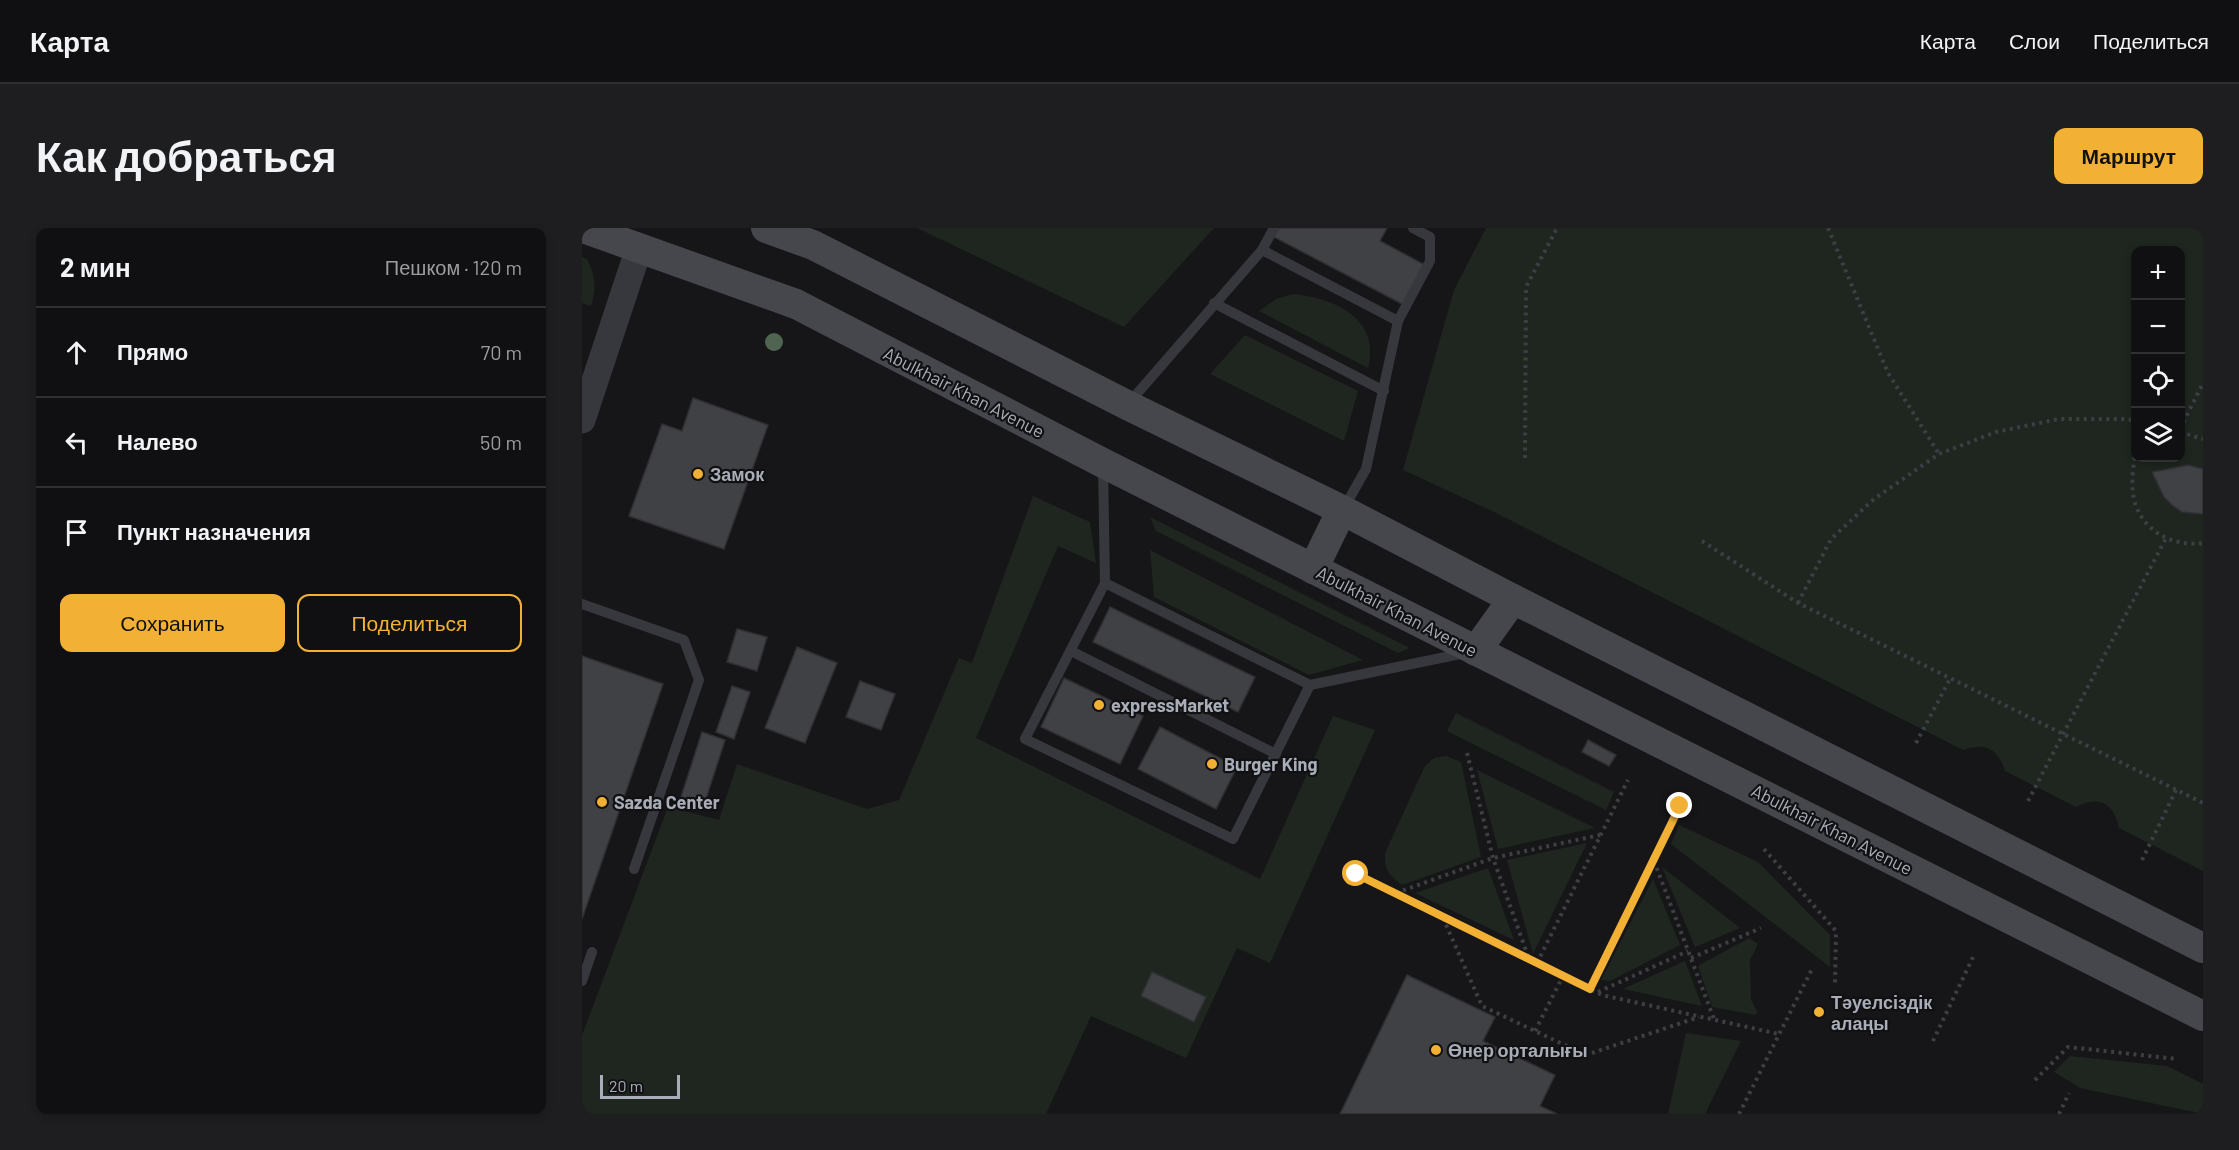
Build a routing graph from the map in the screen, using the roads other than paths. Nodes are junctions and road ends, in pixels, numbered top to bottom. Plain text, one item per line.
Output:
1 (583, 228) edge
2 (766, 228) edge
3 (1274, 228) edge
4 (1413, 228) edge
5 (642, 238) edge
6 (1262, 250) junction
7 (1214, 303) junction
8 (1398, 321) junction
9 (1384, 391) junction
10 (1127, 405) junction
11 (582, 420) edge
12 (1102, 463) junction
13 (1342, 510) junction
14 (1313, 569) junction
15 (1105, 583) junction
16 (1513, 599) junction
17 (582, 604) edge
18 (1071, 651) junction
19 (1476, 651) junction
20 (1310, 685) junction
21 (1276, 754) junction
22 (634, 869) dead end
23 (2203, 948) edge
24 (592, 952) dead end
25 (582, 981) edge
26 (2203, 1016) edge

1 - 5 main road, Abulkhair Khan Avenue
2 - 10 main road
3 - 6 lane
4 - 8 lane
5 - 11 street
5 - 12 main road, Abulkhair Khan Avenue
6 - 7 lane
6 - 8 lane
7 - 9 lane
7 - 10 lane
8 - 9 lane
9 - 13 lane
10 - 13 main road
12 - 14 main road, Abulkhair Khan Avenue
12 - 15 lane
13 - 14 main road
13 - 16 main road
14 - 19 main road, Abulkhair Khan Avenue
15 - 18 lane
15 - 20 lane
16 - 19 main road
16 - 23 main road
17 - 22 lane
18 - 21 lane
18 - 21 lane
19 - 20 lane
19 - 26 main road, Abulkhair Khan Avenue
20 - 21 lane
24 - 25 lane

